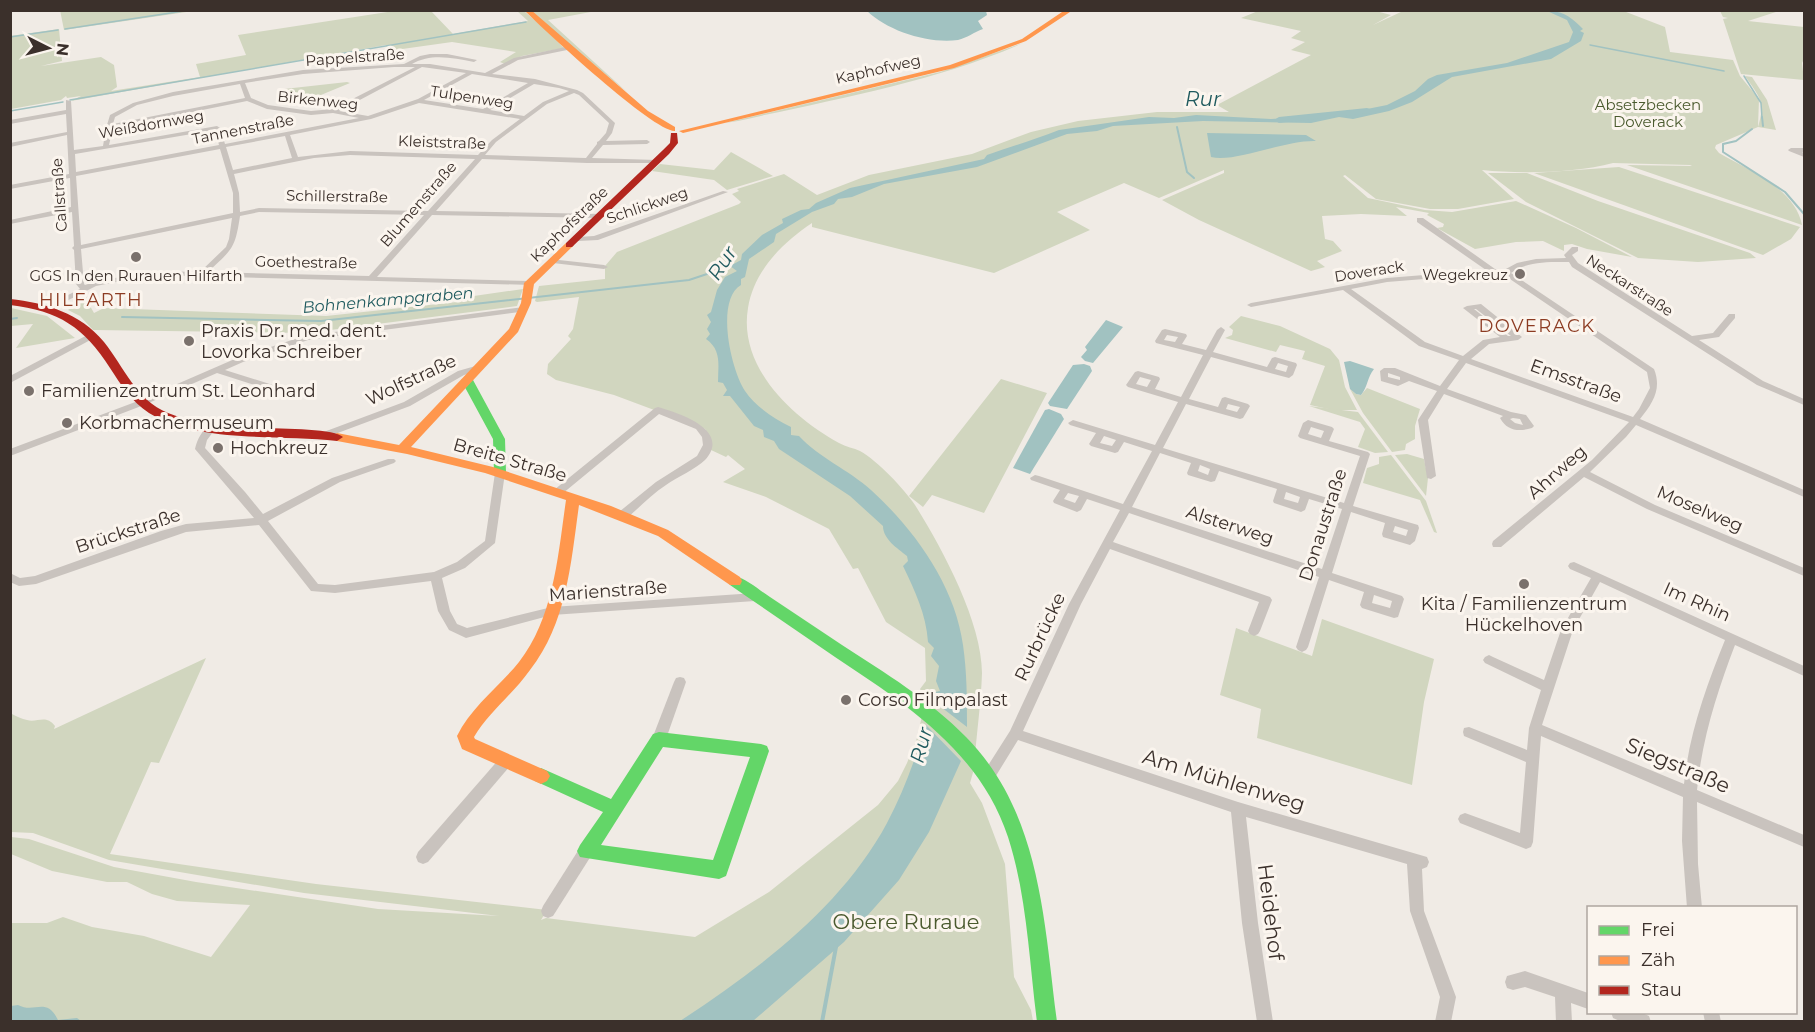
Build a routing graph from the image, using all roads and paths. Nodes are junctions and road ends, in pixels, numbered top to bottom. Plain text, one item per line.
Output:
1 (1070, 10) edge
2 (532, 15) edge
3 (570, 48) junction
4 (474, 60) dead end
5 (405, 65) junction
6 (422, 66) junction
7 (472, 72) junction
8 (487, 74) junction
9 (535, 81) junction
10 (242, 82) junction
11 (575, 91) junction
12 (248, 99) junction
13 (418, 101) junction
14 (68, 102) dead end
15 (333, 111) junction
16 (67, 112) junction
17 (483, 112) junction
18 (522, 117) junction
19 (369, 118) junction
20 (10, 122) edge
21 (108, 127) junction
22 (676, 132) junction
23 (69, 133) junction
24 (287, 134) junction
25 (647, 142) dead end
26 (599, 143) junction
27 (10, 145) edge
28 (106, 146) junction
29 (223, 146) junction
30 (1804, 150) edge
31 (71, 153) junction
32 (1804, 155) edge
33 (478, 157) junction
34 (296, 159) junction
35 (587, 161) junction
36 (657, 162) junction
37 (229, 173) junction
38 (72, 175) junction
39 (10, 187) edge
40 (725, 192) dead end
41 (74, 209) junction
42 (430, 212) junction
43 (236, 213) junction
44 (601, 216) junction
45 (1420, 220) dead end
46 (10, 222) edge
47 (578, 239) junction
48 (76, 248) junction
49 (1575, 249) dead end
50 (1570, 260) junction
51 (553, 261) junction
52 (604, 267) dead end
53 (1493, 271) junction
54 (203, 273) junction
55 (1505, 273) junction
56 (372, 278) junction
57 (1345, 288) junction
58 (84, 289) junction
59 (527, 296) junction
60 (10, 302) edge
61 (1251, 305) dead end
62 (45, 307) junction
63 (1732, 316) dead end
64 (1221, 330) dead end
65 (93, 335) junction
66 (1507, 339) junction
67 (1689, 339) junction
68 (1177, 345) dead end
69 (1208, 354) junction
70 (1465, 359) junction
71 (480, 368) junction
72 (217, 370) junction
73 (1270, 370) dead end
74 (1404, 376) dead end
75 (467, 380) junction
76 (10, 381) edge
77 (273, 388) dead end
78 (1443, 388) junction
79 (1150, 391) dead end
80 (1183, 400) junction
81 (1804, 402) edge
82 (141, 403) junction
83 (1221, 410) dead end
84 (1510, 415) dead end
85 (1636, 421) junction
86 (1073, 423) dead end
87 (211, 428) junction
88 (324, 435) junction
89 (1324, 442) dead end
90 (1157, 449) junction
91 (10, 453) edge
92 (396, 455) junction
93 (500, 473) junction
94 (1584, 473) junction
95 (1431, 476) dead end
96 (1035, 478) dead end
97 (558, 492) junction
98 (1804, 494) edge
99 (573, 497) junction
100 (1346, 507) junction
101 (1125, 508) junction
102 (623, 515) junction
103 (260, 521) junction
104 (1391, 521) dead end
105 (1106, 544) junction
106 (1497, 544) dead end
107 (1574, 566) dead end
108 (1804, 572) edge
109 (1325, 574) junction
110 (436, 576) junction
111 (1597, 577) junction
112 (13, 582) edge
113 (1370, 590) dead end
114 (755, 597) junction
115 (552, 611) junction
116 (1254, 631) dead end
117 (1732, 638) junction
118 (1302, 647) dead end
119 (1489, 660) dead end
120 (1804, 671) edge
121 (680, 682) dead end
122 (1547, 687) junction
123 (1535, 728) junction
124 (1469, 732) dead end
125 (1015, 734) junction
126 (659, 739) junction
127 (1531, 758) junction
128 (505, 762) junction
129 (988, 775) junction
130 (1691, 794) junction
131 (1238, 808) junction
132 (615, 809) junction
133 (1466, 819) dead end
134 (1804, 841) edge
135 (586, 851) junction
136 (423, 857) dead end
137 (1695, 906) edge
138 (548, 911) dead end
139 (1513, 982) dead end
140 (1563, 992) junction
141 (1587, 1001) edge
142 (1624, 1014) edge
143 (1047, 1022) edge
144 (1264, 1022) edge
145 (1443, 1022) edge
146 (1564, 1022) edge
147 (1643, 1022) edge

1 - 22 main road, Kaphofweg
2 - 3 main road
3 - 8 street
3 - 22 main road
4 - 5 street
5 - 6 street, Pappelstraße
5 - 10 street, Pappelstraße
6 - 7 street, Pappelstraße
6 - 15 street
7 - 8 street, Pappelstraße
7 - 13 street, Tannenstraße
8 - 9 street, Pappelstraße
9 - 11 street, Pappelstraße
9 - 17 street
10 - 12 street
10 - 21 street, Pappelstraße
11 - 18 street, Blumenstraße
11 - 26 street, Pappelstraße
12 - 15 street, Birkenweg
12 - 21 street
13 - 17 street, Tulpenweg
13 - 19 street, Tannenstraße
14 - 16 street, Callstraße
15 - 19 street, Birkenweg
16 - 20 street
16 - 23 street, Callstraße
17 - 18 street, Tulpenweg
18 - 33 street, Blumenstraße
19 - 24 street, Tannenstraße
21 - 28 street
22 - 36 main road, Kaphofstraße
23 - 27 street
23 - 31 street, Callstraße
24 - 29 street, Tannenstraße
24 - 34 street
25 - 26 street
26 - 35 street, Pappelstraße
28 - 29 street, Weißdornweg
28 - 31 street, Weißdornweg
29 - 37 street
29 - 38 street, Tannenstraße
30 - 32 street
31 - 38 street, Callstraße
33 - 34 street, Kleiststraße
33 - 35 street, Kleiststraße
33 - 42 street, Blumenstraße
34 - 37 street, Kleiststraße
35 - 36 street, Kleiststraße
36 - 44 main road, Kaphofstraße
37 - 43 street
38 - 39 street, Tannenstraße
38 - 41 street, Callstraße
40 - 47 street, Schlickweg
41 - 46 street
41 - 48 street, Callstraße
42 - 43 street, Schillerstraße
42 - 44 street, Schillerstraße
42 - 56 street, Blumenstraße
43 - 48 street, Schillerstraße
43 - 54 street
44 - 47 main road, Kaphofstraße
45 - 53 street, Doverack
47 - 51 main road, Kaphofstraße
48 - 58 street, Callstraße
49 - 50 street, Neckarstraße
50 - 55 street, Doverack
50 - 67 street, Neckarstraße
51 - 52 street
51 - 59 main road, Kaphofstraße
53 - 55 street, Doverack
53 - 57 street, Doverack
54 - 56 street, Goethestraße
54 - 58 street, Goethestraße
55 - 85 street, Ahrweg
56 - 59 street, Goethestraße
57 - 61 street, Doverack
57 - 70 street, Emsstraße
58 - 62 street, Goethestraße
59 - 71 main road, Kaphofstraße
59 - 72 street
60 - 62 main road, Breite Straße
62 - 65 main road, Breite Straße
63 - 67 street
64 - 69 street, Rurbrücke
65 - 76 street
65 - 82 main road, Breite Straße
66 - 66 street
66 - 70 street
67 - 81 street, Neckarstraße
68 - 69 street
69 - 73 street
69 - 80 street, Rurbrücke
70 - 78 street
70 - 85 street, Emsstraße
71 - 75 main road, Kaphofstraße
71 - 88 street, Wolfstraße
72 - 77 street
72 - 82 street
74 - 78 street
75 - 92 main road, Kaphofstraße
75 - 93 main road
78 - 84 street
78 - 95 street
79 - 80 street
80 - 83 street
80 - 90 street, Rurbrücke
82 - 87 main road, Breite Straße
82 - 91 street
85 - 94 street, Ahrweg
85 - 98 street, Emsstraße
86 - 90 street
87 - 88 main road, Breite Straße
87 - 103 street
88 - 92 main road, Breite Straße
89 - 100 street, Donaustraße
90 - 100 street
90 - 101 street, Rurbrücke
92 - 93 main road, Breite Straße
92 - 103 street
93 - 97 main road, Breite Straße
93 - 110 street
94 - 106 street, Ahrweg
94 - 108 street, Moselweg
96 - 101 street, Alsterweg
97 - 99 main road, Breite Straße
97 - 102 street
99 - 102 main road, Breite Straße
99 - 115 main road
100 - 104 street
100 - 109 street, Donaustraße
101 - 105 street, Rurbrücke
101 - 109 street, Alsterweg
102 - 114 main road, Breite Straße
103 - 110 street
103 - 112 street, Brückstraße
105 - 116 street
105 - 125 street, Rurbrücke
107 - 111 street, Im Rhin
109 - 113 street, Alsterweg
109 - 118 street, Donaustraße
110 - 115 street, Marienstraße
111 - 117 street, Im Rhin
111 - 122 street
114 - 115 street, Marienstraße
114 - 129 main road, Breite Straße
115 - 128 main road
117 - 120 street, Im Rhin
117 - 130 street
119 - 122 street
121 - 126 street
122 - 123 street
123 - 127 street
123 - 130 street, Siegstraße
124 - 127 street
125 - 129 street, Rurbrücke
125 - 131 street, Am Mühlenweg
126 - 132 main road
126 - 135 main road
127 - 133 street
128 - 132 main road
128 - 136 street
129 - 143 main road, Breite Straße
130 - 134 street, Siegstraße
130 - 137 street
131 - 144 street, Heidehof
131 - 145 street, Am Mühlenweg
132 - 135 main road
135 - 138 street
139 - 140 street
140 - 141 street
140 - 146 street
142 - 147 street

